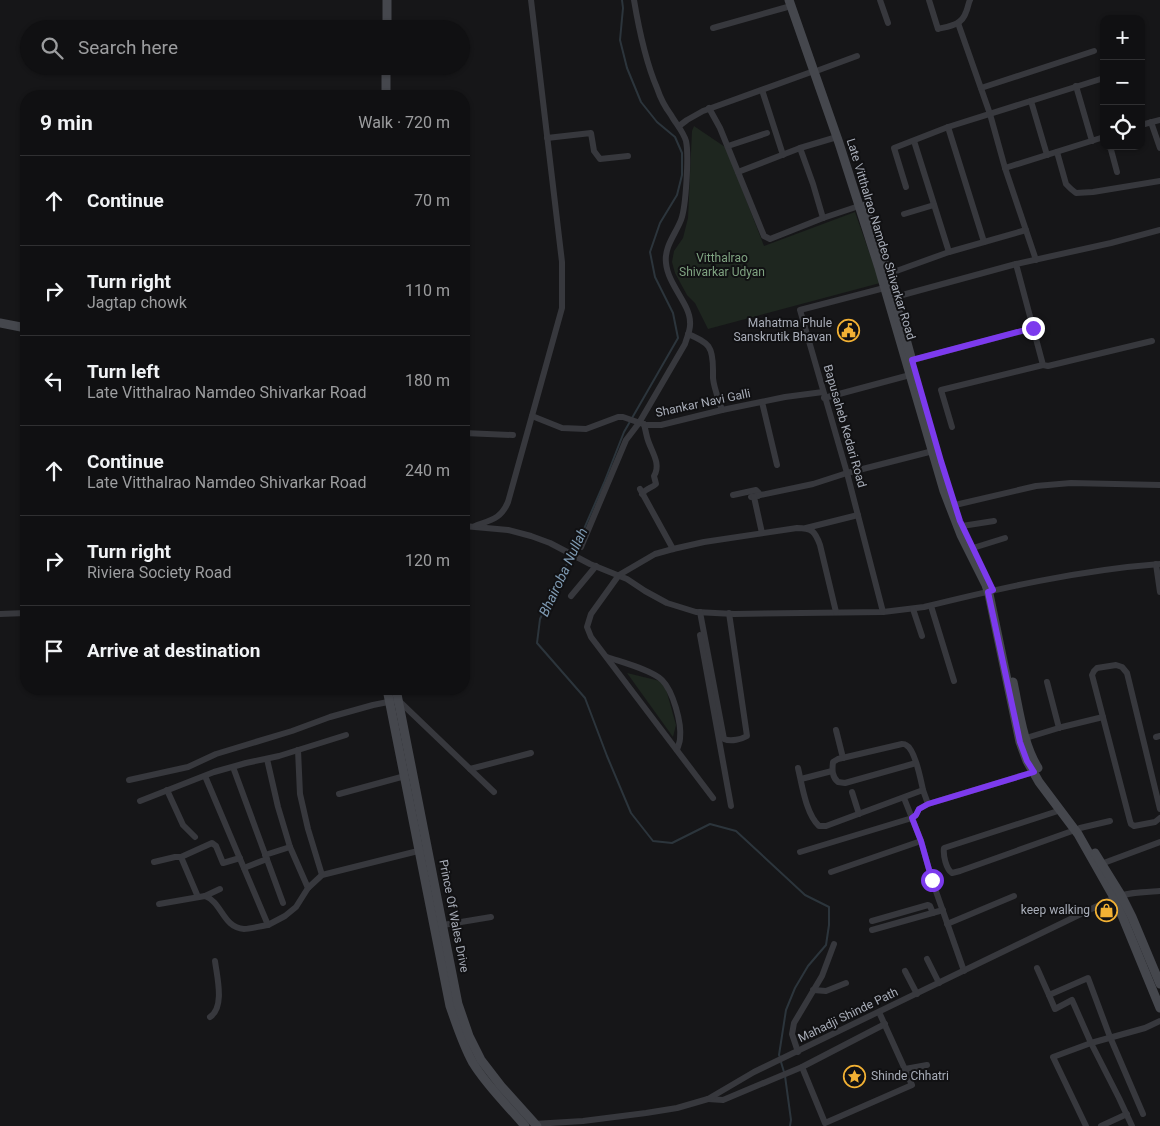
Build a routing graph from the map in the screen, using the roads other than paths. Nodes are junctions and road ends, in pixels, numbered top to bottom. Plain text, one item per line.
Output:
1 (387, 0) edge
2 (531, 0) edge
3 (634, 0) edge
4 (880, 0) edge
5 (929, 0) edge
6 (970, 0) edge
7 (792, 2) edge
8 (387, 20) edge
9 (888, 24) dead end
10 (958, 24) junction
11 (713, 28) dead end
12 (1094, 51) dead end
13 (857, 56) dead end
14 (816, 70) junction
15 (386, 75) edge
16 (1100, 79) edge
17 (1076, 86) junction
18 (980, 88) junction
19 (386, 90) edge
20 (762, 90) junction
21 (1031, 101) junction
22 (710, 108) junction
23 (990, 114) junction
24 (1160, 120) edge
25 (1151, 122) junction
26 (1145, 124) edge
27 (679, 126) junction
28 (948, 127) junction
29 (767, 133) dead end
30 (547, 138) junction
31 (837, 138) junction
32 (1100, 138) edge
33 (914, 141) junction
34 (1092, 141) junction
35 (728, 146) junction
36 (800, 148) junction
37 (1160, 148) edge
38 (1111, 150) edge
39 (1057, 152) junction
40 (783, 155) junction
41 (1047, 155) junction
42 (628, 156) dead end
43 (1005, 168) junction
44 (738, 172) junction
45 (1117, 172) dead end
46 (1160, 181) edge
47 (906, 187) dead end
48 (934, 205) junction
49 (859, 206) junction
50 (904, 214) dead end
51 (823, 218) junction
52 (1026, 230) junction
53 (1160, 230) edge
54 (984, 242) junction
55 (949, 252) junction
56 (1036, 260) junction
57 (1016, 264) junction
58 (888, 274) junction
59 (888, 287) junction
60 (895, 297) junction
61 (0, 323) edge
62 (20, 327) edge
63 (1033, 328) junction
64 (688, 334) junction
65 (1152, 341) dead end
66 (909, 360) junction
67 (1043, 365) junction
68 (910, 376) junction
69 (824, 395) junction
70 (762, 402) junction
71 (722, 410) junction
72 (532, 416) junction
73 (642, 424) junction
74 (952, 427) dead end
75 (470, 434) edge
76 (513, 435) dead end
77 (933, 452) junction
78 (777, 465) dead end
79 (847, 473) junction
80 (1160, 485) edge
81 (733, 495) dead end
82 (754, 497) junction
83 (954, 505) junction
84 (858, 515) junction
85 (994, 521) dead end
86 (962, 526) junction
87 (470, 527) edge
88 (474, 527) junction
89 (805, 528) junction
90 (762, 533) junction
91 (1006, 538) dead end
92 (581, 547) dead end
93 (973, 548) junction
94 (673, 549) junction
95 (1158, 564) edge
96 (593, 565) junction
97 (619, 575) junction
98 (990, 591) junction
99 (1160, 592) edge
100 (572, 596) dead end
101 (931, 606) junction
102 (913, 609) junction
103 (698, 612) junction
104 (836, 612) junction
105 (883, 612) junction
106 (20, 613) edge
107 (729, 613) junction
108 (0, 614) edge
109 (922, 636) dead end
110 (607, 657) junction
111 (954, 681) dead end
112 (1047, 682) dead end
113 (391, 695) edge
114 (395, 695) edge
115 (394, 700) junction
116 (1103, 717) junction
117 (1059, 728) junction
118 (836, 730) dead end
119 (346, 735) dead end
120 (1026, 738) junction
121 (298, 750) junction
122 (677, 750) junction
123 (531, 753) dead end
124 (843, 758) junction
125 (267, 759) junction
126 (916, 763) junction
127 (233, 766) junction
128 (798, 768) dead end
129 (470, 769) junction
130 (832, 771) junction
131 (1034, 772) junction
132 (205, 776) junction
133 (405, 776) junction
134 (801, 779) junction
135 (130, 780) dead end
136 (167, 790) junction
137 (924, 790) junction
138 (494, 792) dead end
139 (852, 792) dead end
140 (339, 794) dead end
141 (713, 798) dead end
142 (904, 798) junction
143 (140, 802) dead end
144 (928, 804) junction
145 (731, 806) dead end
146 (1160, 809) edge
147 (1061, 810) junction
148 (858, 814) junction
149 (914, 816) junction
150 (1160, 818) edge
151 (1110, 821) dead end
152 (1077, 829) junction
153 (195, 837) dead end
154 (921, 841) junction
155 (1160, 842) edge
156 (290, 847) junction
157 (424, 849) junction
158 (800, 852) dead end
159 (182, 857) junction
160 (266, 857) junction
161 (240, 858) junction
162 (154, 862) dead end
163 (1102, 864) junction
164 (244, 868) junction
165 (830, 872) dead end
166 (322, 875) junction
167 (308, 888) junction
168 (220, 889) dead end
169 (1160, 891) edge
170 (1014, 896) dead end
171 (202, 897) junction
172 (1117, 897) junction
173 (283, 903) dead end
174 (159, 904) dead end
175 (943, 910) junction
176 (933, 913) junction
177 (491, 917) dead end
178 (872, 921) dead end
179 (947, 924) junction
180 (443, 925) junction
181 (268, 926) junction
182 (872, 930) dead end
183 (834, 944) dead end
184 (927, 960) dead end
185 (215, 961) dead end
186 (1037, 968) dead end
187 (905, 971) dead end
188 (964, 971) junction
189 (846, 983) dead end
190 (939, 983) junction
191 (1160, 984) edge
192 (814, 990) junction
193 (917, 994) junction
194 (1049, 995) junction
195 (1160, 1008) edge
196 (879, 1012) junction
197 (210, 1017) dead end
198 (1160, 1022) edge
199 (885, 1024) junction
200 (1110, 1037) junction
201 (1091, 1043) junction
202 (798, 1052) junction
203 (927, 1065) dead end
204 (802, 1067) junction
205 (905, 1069) junction
206 (708, 1099) junction
207 (1127, 1114) junction
208 (1143, 1114) dead end
209 (583, 1121) junction
210 (824, 1124) edge
211 (534, 1125) edge
212 (525, 1126) edge
213 (568, 1126) edge
214 (1086, 1126) edge
215 (1101, 1126) edge
216 (1132, 1126) edge

1 - 8 main road
2 - 30 street
3 - 27 street
4 - 9 street
5 - 10 street
6 - 10 street
7 - 11 street
7 - 14 main road, Late Vitthalrao Namdeo Shivarkar Road
10 - 18 street
12 - 18 street
13 - 14 street
14 - 20 street
14 - 31 main road, Late Vitthalrao Namdeo Shivarkar Road
14 - 58 main road, Late Vitthalrao Namdeo Shivarkar Road
15 - 19 main road
16 - 17 street
17 - 21 street
17 - 34 street
18 - 23 street
20 - 22 street
20 - 40 street
21 - 23 street
21 - 41 street
22 - 27 street
22 - 35 street
23 - 28 street
23 - 43 street
24 - 25 street
25 - 26 street
25 - 37 street
27 - 64 street
28 - 33 street
28 - 54 street
29 - 35 street
30 - 42 street
30 - 72 street
31 - 36 street
31 - 49 main road, Late Vitthalrao Namdeo Shivarkar Road
32 - 34 street
33 - 47 street
33 - 48 street
34 - 39 street
35 - 44 street
36 - 40 street
36 - 51 street
38 - 45 street
39 - 41 street
39 - 46 street
40 - 44 street
41 - 43 street
43 - 52 street
44 - 51 street
48 - 50 street
48 - 55 street
49 - 51 street
49 - 59 main road, Late Vitthalrao Namdeo Shivarkar Road
52 - 54 street
52 - 56 street
53 - 56 street
54 - 55 street
55 - 58 street
56 - 57 street
57 - 60 street
57 - 63 street
58 - 59 main road, Late Vitthalrao Namdeo Shivarkar Road
59 - 60 main road, Late Vitthalrao Namdeo Shivarkar Road
59 - 66 main road, Late Vitthalrao Namdeo Shivarkar Road
59 - 69 street, Bapusaheb Kedari Road
60 - 66 main road, Late Vitthalrao Namdeo Shivarkar Road
61 - 62 main road
63 - 66 street
63 - 67 street
64 - 71 street
64 - 73 street
65 - 67 street
66 - 68 main road, Late Vitthalrao Namdeo Shivarkar Road
66 - 83 main road, Late Vitthalrao Namdeo Shivarkar Road
67 - 74 street
68 - 69 street, Shankar Navi Galli
68 - 77 main road, Late Vitthalrao Namdeo Shivarkar Road
69 - 70 street, Shankar Navi Galli
69 - 79 street, Bapusaheb Kedari Road
70 - 71 street, Shankar Navi Galli
70 - 78 street
71 - 73 street, Shankar Navi Galli
72 - 73 street, Shankar Navi Galli
72 - 88 street
73 - 92 street
73 - 94 street
75 - 76 street
77 - 79 street
77 - 98 main road, Late Vitthalrao Namdeo Shivarkar Road
79 - 82 street
79 - 84 street, Bapusaheb Kedari Road
80 - 83 street
81 - 82 street
82 - 90 street
83 - 86 main road, Late Vitthalrao Namdeo Shivarkar Road
84 - 89 street
84 - 105 street, Bapusaheb Kedari Road
85 - 86 street
86 - 93 main road, Late Vitthalrao Namdeo Shivarkar Road
87 - 88 street
88 - 96 street
89 - 90 street
89 - 104 street
90 - 94 street
91 - 93 street
93 - 98 main road, Late Vitthalrao Namdeo Shivarkar Road
94 - 97 street
95 - 98 street
95 - 99 street
96 - 97 street
96 - 100 street
97 - 103 street
97 - 110 street
98 - 101 street
98 - 120 main road, Late Vitthalrao Namdeo Shivarkar Road
98 - 131 main road, Late Vitthalrao Namdeo Shivarkar Road
101 - 102 street
101 - 111 street
102 - 105 street
102 - 109 street
103 - 107 street
103 - 107 street
103 - 145 street
104 - 105 street
104 - 107 street
106 - 108 street
110 - 122 street
110 - 122 street
112 - 117 street
113 - 115 main road, Prince Of Wales Drive
114 - 115 main road, Prince Of Wales Drive
115 - 129 street
115 - 133 main road, Prince Of Wales Drive
115 - 135 street
115 - 157 main road, Prince Of Wales Drive
116 - 117 street
116 - 146 street
116 - 150 street
117 - 120 street
118 - 124 street
119 - 121 street
120 - 152 main road, Late Vitthalrao Namdeo Shivarkar Road
121 - 125 street
121 - 166 street
122 - 141 street
123 - 129 street
124 - 126 street
124 - 130 street
125 - 127 street
125 - 156 street
126 - 130 street
126 - 137 street
127 - 132 street
127 - 160 street
128 - 134 street
129 - 138 street
130 - 134 street
131 - 144 street
131 - 147 main road, Late Vitthalrao Namdeo Shivarkar Road
132 - 136 street
132 - 161 street
133 - 140 street
133 - 157 main road, Prince Of Wales Drive
134 - 148 street
136 - 143 street
136 - 153 street
137 - 142 street
137 - 144 street
139 - 148 street
142 - 148 street
142 - 149 street
144 - 149 street
147 - 152 main road, Late Vitthalrao Namdeo Shivarkar Road
147 - 152 street
149 - 154 street
149 - 158 street
151 - 152 street
152 - 163 main road, Late Vitthalrao Namdeo Shivarkar Road
152 - 172 main road, Late Vitthalrao Namdeo Shivarkar Road
154 - 165 street
154 - 175 street
155 - 163 street
156 - 160 street
156 - 167 street
157 - 166 street
157 - 180 main road, Prince Of Wales Drive
157 - 212 main road, Prince Of Wales Drive
159 - 161 street
159 - 162 street
159 - 171 street
160 - 164 street
160 - 173 street
161 - 164 street
163 - 172 main road, Late Vitthalrao Namdeo Shivarkar Road
164 - 181 street
166 - 167 street
167 - 181 street
168 - 171 street
169 - 172 street
170 - 179 street
171 - 174 street
171 - 181 street
172 - 188 street, Mahadji Shinde Path
172 - 191 main road, Late Vitthalrao Namdeo Shivarkar Road
172 - 195 main road, Late Vitthalrao Namdeo Shivarkar Road
175 - 176 street
175 - 179 street
176 - 178 street
176 - 182 street
177 - 180 street
179 - 188 street
180 - 211 main road, Prince Of Wales Drive
183 - 192 street
184 - 190 street
185 - 197 street
186 - 194 street
187 - 193 street
188 - 190 street, Mahadji Shinde Path
189 - 192 street
190 - 193 street, Mahadji Shinde Path
192 - 202 street
193 - 196 street, Mahadji Shinde Path
194 - 200 street
194 - 201 street
196 - 199 street
196 - 202 street, Mahadji Shinde Path
198 - 200 street
199 - 204 street
199 - 205 street
200 - 201 street
200 - 208 street
201 - 207 street
201 - 214 street
202 - 206 street, Mahadji Shinde Path
203 - 205 street
204 - 206 street
204 - 210 street
205 - 210 street
206 - 209 street, Mahadji Shinde Path
207 - 215 street
207 - 216 street
209 - 211 street, Mahadji Shinde Path
209 - 213 street, Mahadji Shinde Path

